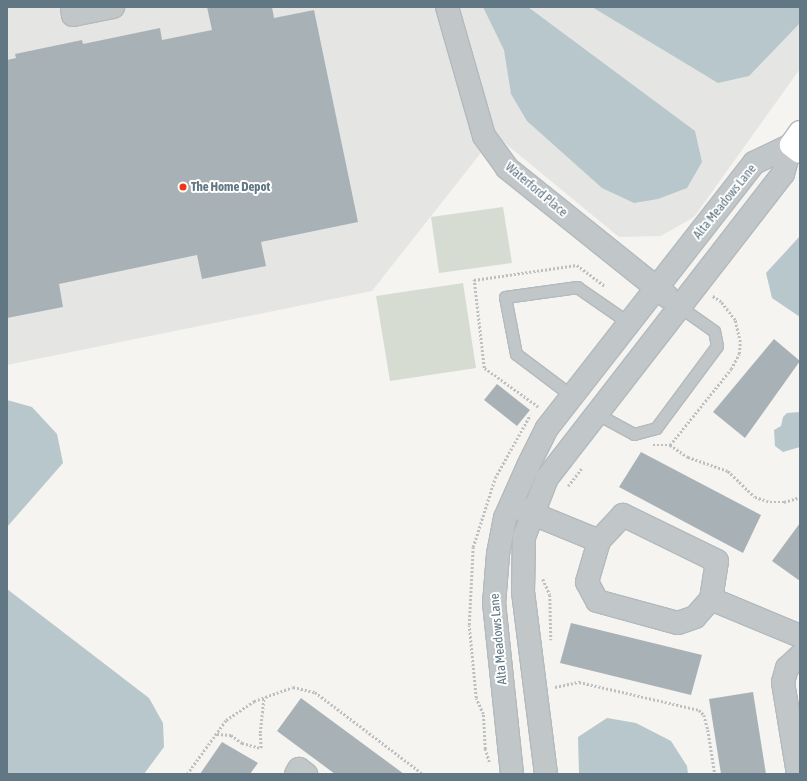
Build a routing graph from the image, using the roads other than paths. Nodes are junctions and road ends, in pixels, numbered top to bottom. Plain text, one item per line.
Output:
1 (72, 7) edge
2 (113, 7) edge
3 (447, 7) edge
4 (797, 143) edge
5 (656, 288) junction
6 (680, 307) junction
7 (629, 323) junction
8 (572, 396) junction
9 (597, 414) junction
10 (510, 506) junction
11 (533, 513) junction
12 (599, 540) junction
13 (712, 598) junction
14 (800, 636) edge
15 (800, 656) edge
16 (533, 666) junction
17 (501, 668) junction
18 (296, 774) edge
19 (306, 774) edge
20 (512, 774) edge
21 (546, 774) edge
22 (798, 774) edge

1 - 2 street
3 - 5 street, Waterford Place
4 - 5 street, Alta Meadows Lane
4 - 6 street, Alta Meadows Lane
5 - 6 street, Waterford Place
5 - 7 street, Alta Meadows Lane
6 - 9 street, Alta Meadows Lane
6 - 9 lane
7 - 8 street, Alta Meadows Lane
7 - 8 lane
8 - 10 street, Alta Meadows Lane
9 - 11 street, Alta Meadows Lane
10 - 11 street
10 - 17 street, Alta Meadows Lane
11 - 12 street
11 - 16 street, Alta Meadows Lane
12 - 13 street
12 - 13 street
13 - 14 street
15 - 22 street
16 - 17 street
16 - 21 street, Alta Meadows Lane
17 - 20 street
18 - 19 street

